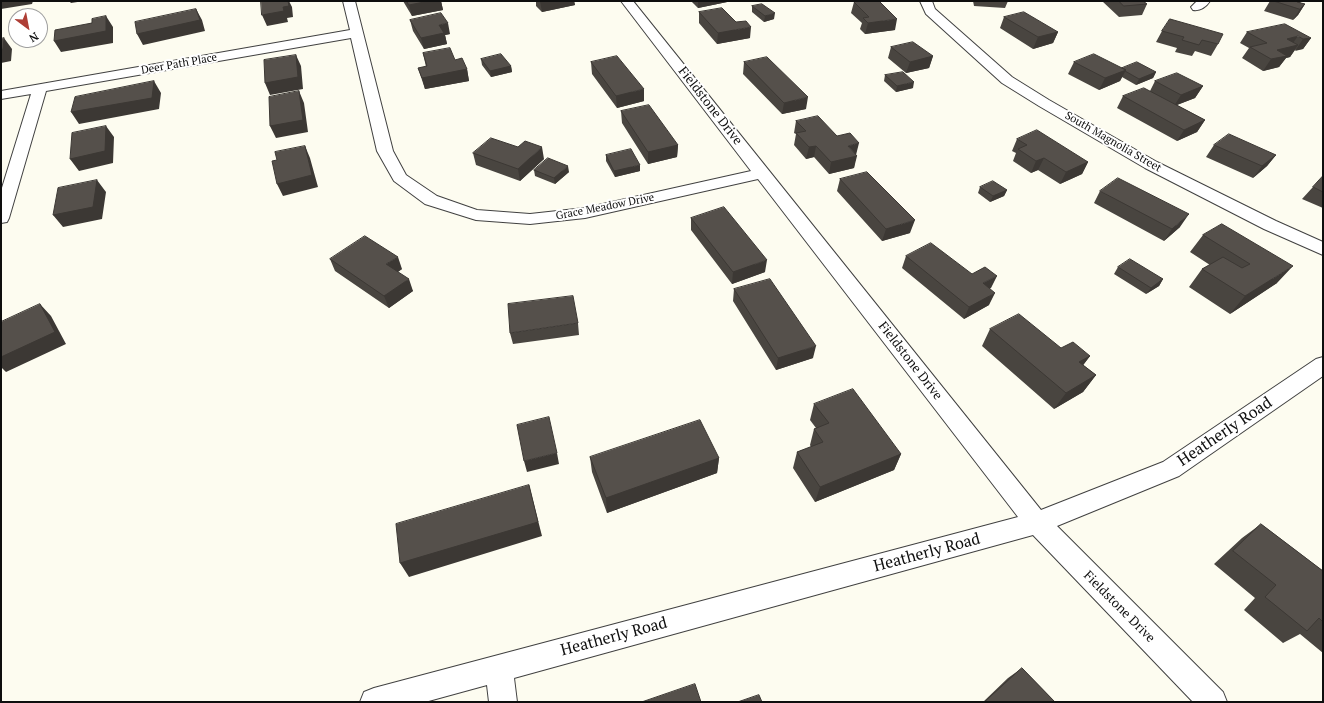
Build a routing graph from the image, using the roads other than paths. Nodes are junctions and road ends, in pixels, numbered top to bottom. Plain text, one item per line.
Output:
1 (349, 1) edge
2 (627, 1) edge
3 (926, 1) edge
4 (357, 33) junction
5 (40, 88) junction
6 (1, 95) edge
7 (763, 174) junction
8 (1, 218) edge
9 (1323, 249) edge
10 (1323, 365) edge
11 (1037, 523) junction
12 (499, 668) junction
13 (374, 702) edge
14 (503, 702) edge
15 (1213, 702) edge

1 - 4 street, Grace Meadow Drive
2 - 7 street, Fieldstone Drive
3 - 9 street, South Magnolia Street
4 - 5 street, Deer Path Place
4 - 7 street, Grace Meadow Drive
5 - 6 street, Deer Path Place
5 - 8 street
7 - 11 street, Fieldstone Drive
10 - 11 street, Heatherly Road
11 - 12 street, Heatherly Road
11 - 15 street, Fieldstone Drive
12 - 13 street, Heatherly Road
12 - 14 street

